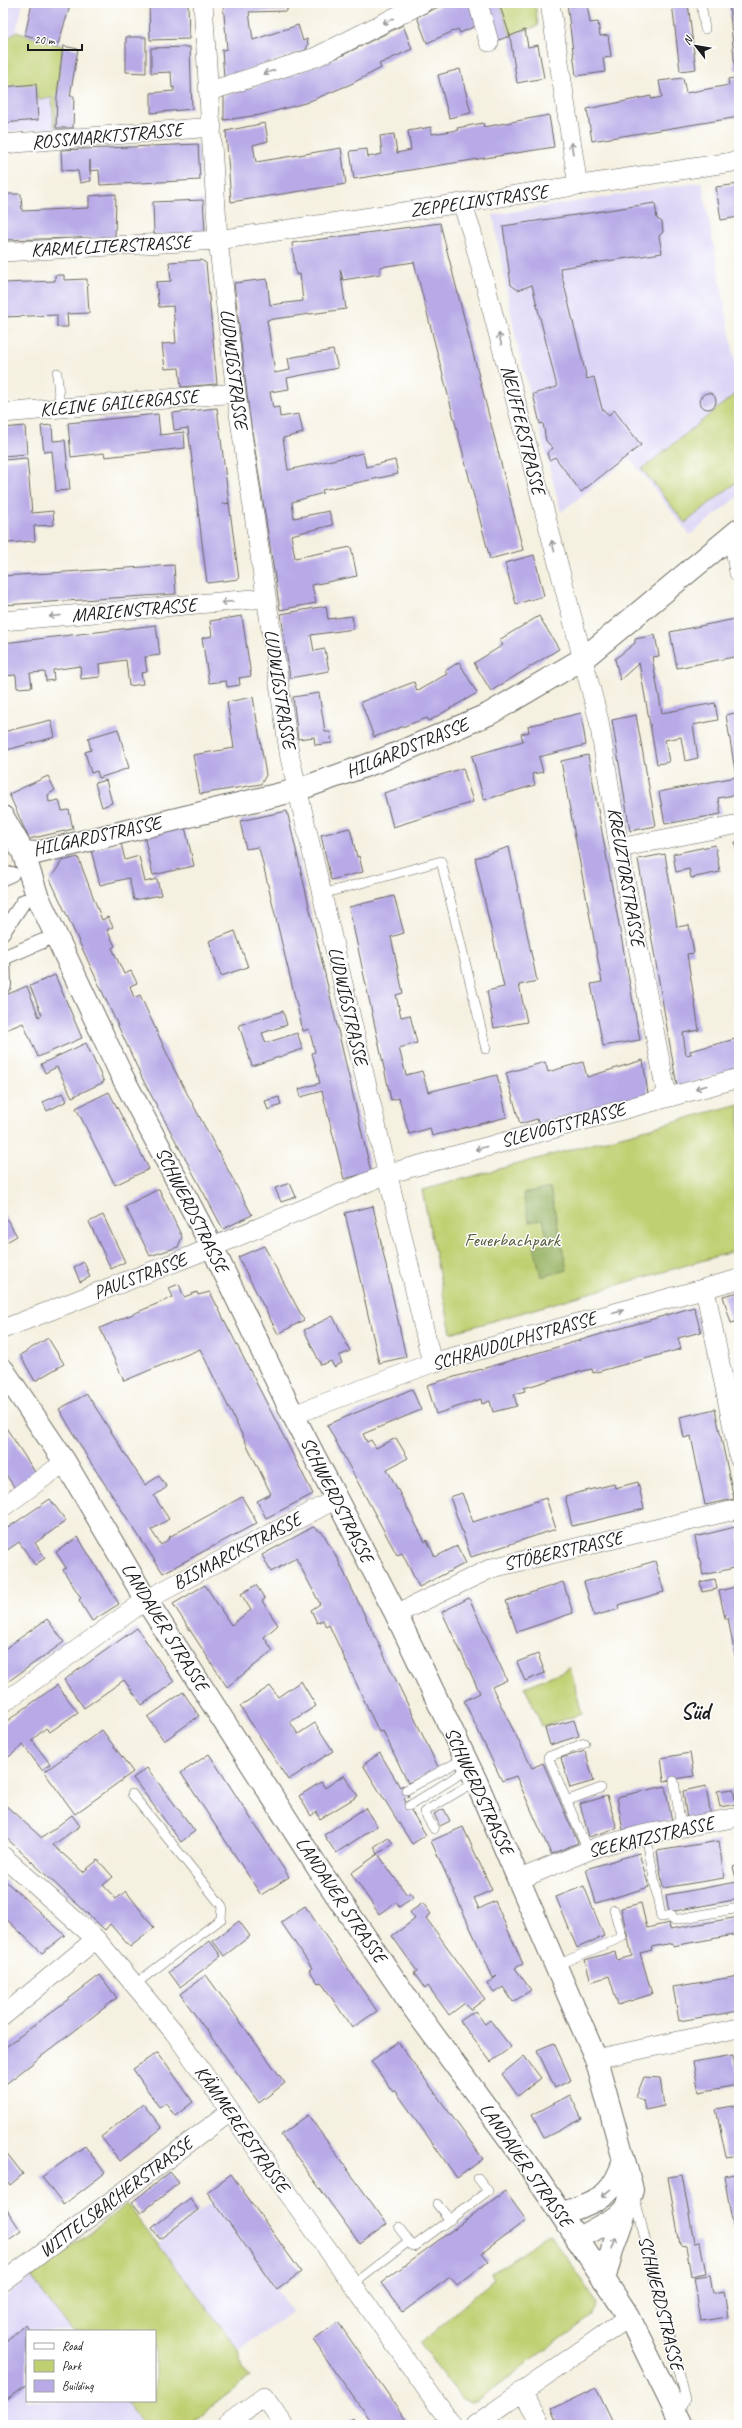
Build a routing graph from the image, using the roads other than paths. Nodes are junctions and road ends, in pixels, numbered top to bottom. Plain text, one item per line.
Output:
1 (204, 3) edge
2 (423, 3) edge
3 (478, 3) edge
4 (550, 3) edge
5 (701, 3) edge
6 (705, 29) dead end
7 (489, 42) dead end
8 (210, 91) junction
9 (212, 128) junction
10 (3, 144) edge
11 (739, 161) edge
12 (578, 186) junction
13 (462, 203) junction
14 (218, 240) junction
15 (3, 252) edge
16 (57, 373) dead end
17 (236, 393) junction
18 (60, 408) junction
19 (3, 413) edge
20 (736, 533) edge
21 (739, 572) edge
22 (266, 598) junction
23 (3, 621) edge
24 (584, 658) junction
25 (297, 790) junction
26 (3, 817) edge
27 (739, 824) edge
28 (619, 848) junction
29 (23, 852) junction
30 (322, 894) junction
31 (24, 901) dead end
32 (3, 932) edge
33 (43, 941) dead end
34 (3, 958) edge
35 (4, 985) dead end
36 (486, 1049) dead end
37 (739, 1078) edge
38 (667, 1097) junction
39 (387, 1174) junction
40 (212, 1247) junction
41 (739, 1279) edge
42 (705, 1288) junction
43 (3, 1329) edge
44 (432, 1364) junction
45 (3, 1370) edge
46 (293, 1415) junction
47 (739, 1458) edge
48 (65, 1462) junction
49 (336, 1499) junction
50 (3, 1507) edge
51 (739, 1509) edge
52 (146, 1600) junction
53 (396, 1614) junction
54 (3, 1703) edge
55 (585, 1743) dead end
56 (470, 1769) junction
57 (674, 1781) dead end
58 (601, 1788) dead end
59 (406, 1790) dead end
60 (132, 1794) dead end
61 (566, 1801) junction
62 (409, 1806) dead end
63 (739, 1817) edge
64 (681, 1827) junction
65 (434, 1829) dead end
66 (646, 1834) junction
67 (588, 1851) junction
68 (3, 1856) edge
69 (520, 1879) junction
70 (739, 1908) edge
71 (614, 1910) dead end
72 (96, 1940) junction
73 (557, 1965) junction
74 (134, 1985) junction
75 (3, 2016) edge
76 (739, 2028) edge
77 (596, 2059) junction
78 (230, 2112) junction
79 (624, 2160) junction
80 (478, 2178) dead end
81 (630, 2198) junction
82 (437, 2204) dead end
83 (561, 2214) junction
84 (450, 2220) junction
85 (399, 2228) dead end
86 (577, 2239) junction
87 (409, 2241) junction
88 (604, 2280) junction
89 (3, 2281) edge
90 (352, 2284) junction
91 (629, 2317) junction
92 (522, 2391) junction
93 (680, 2421) edge
94 (226, 2425) edge
95 (284, 2425) edge
96 (452, 2425) edge
97 (475, 2425) edge
98 (542, 2425) edge

1 - 8 street, LUDWIGSTRASSE
2 -> 8 street
3 - 7 street
12 -> 4 street
5 - 6 lane
8 - 9 street, LUDWIGSTRASSE
9 - 10 street, ROSSMARKTSTRASSE
9 - 14 street, LUDWIGSTRASSE
11 - 12 street, ZEPPELINSTRASSE
12 - 13 street, ZEPPELINSTRASSE
13 - 14 street, ZEPPELINSTRASSE
24 -> 13 street, NEUFFERSTRASSE
14 - 15 street, KARMELITERSTRASSE
14 - 17 street, LUDWIGSTRASSE
16 - 18 lane
17 - 18 street, KLEINE GAILERGASSE
17 - 22 street, LUDWIGSTRASSE
18 - 19 street, KLEINE GAILERGASSE
20 - 21 street
20 - 24 street, HILGARDSTRASSE
22 -> 23 street, MARIENSTRASSE
22 - 25 street, LUDWIGSTRASSE
24 - 25 street, HILGARDSTRASSE
24 - 28 street, KREUZTORSTRASSE
25 - 29 street, HILGARDSTRASSE
25 - 30 street, LUDWIGSTRASSE
26 - 29 street, SCHWERDSTRASSE
27 - 28 street
28 - 38 street, KREUZTORSTRASSE
29 - 40 street, SCHWERDSTRASSE
30 - 36 lane
30 - 39 street, LUDWIGSTRASSE
31 - 32 street
33 - 34 street
34 - 35 street
37 -> 38 street, SLEVOGTSTRASSE
38 -> 39 street, SLEVOGTSTRASSE
39 - 40 street, PAULSTRASSE
39 - 44 street, LUDWIGSTRASSE
40 - 43 street, PAULSTRASSE
40 - 46 street, SCHWERDSTRASSE
41 - 42 street, SCHRAUDOLPHSTRASSE
44 -> 42 street, SCHRAUDOLPHSTRASSE
42 - 47 street
44 - 46 street, SCHRAUDOLPHSTRASSE
45 - 48 street, LANDAUER STRASSE
46 - 49 street, SCHWERDSTRASSE
48 - 50 street
48 - 52 street, LANDAUER STRASSE
49 - 52 street, BISMARCKSTRASSE
49 - 53 street, SCHWERDSTRASSE
51 - 53 street, STÖBERSTRASSE
52 - 54 street, BISMARCKSTRASSE
52 - 83 street, LANDAUER STRASSE
53 - 56 street, SCHWERDSTRASSE
55 - 61 lane
56 - 59 lane
56 - 62 lane
56 - 65 lane
56 - 69 street, SCHWERDSTRASSE
57 - 64 lane
58 - 61 lane
60 - 74 lane
61 - 67 lane
63 - 64 street, SEEKATZSTRASSE
64 - 66 street, SEEKATZSTRASSE
66 - 67 street, SEEKATZSTRASSE
66 - 70 lane
67 - 69 street, SEEKATZSTRASSE
68 - 72 street, KÄMMERERSTRASSE
69 - 73 street, SCHWERDSTRASSE
71 - 73 lane
72 - 74 street, KÄMMERERSTRASSE
72 - 75 street
73 - 77 street, SCHWERDSTRASSE
74 - 78 street, KÄMMERERSTRASSE
76 - 77 street
77 - 79 street, SCHWERDSTRASSE
78 - 89 street, WITTELSBACHERSTRASSE
78 - 90 street, KÄMMERERSTRASSE
79 - 81 street, SCHWERDSTRASSE
79 -> 83 street
80 - 84 lane
81 - 86 street, SCHWERDSTRASSE
88 -> 81 street, SCHWERDSTRASSE
81 - 93 lane, SCHWERDSTRASSE
82 - 84 lane
83 - 86 street, LANDAUER STRASSE
84 - 87 lane
85 - 87 lane
86 - 88 street, LANDAUER STRASSE
87 - 90 lane
88 - 91 street, LANDAUER STRASSE
90 - 96 street, KÄMMERERSTRASSE
91 - 92 street
91 - 93 street, LANDAUER STRASSE
92 - 97 street
92 - 98 street
94 - 95 street

